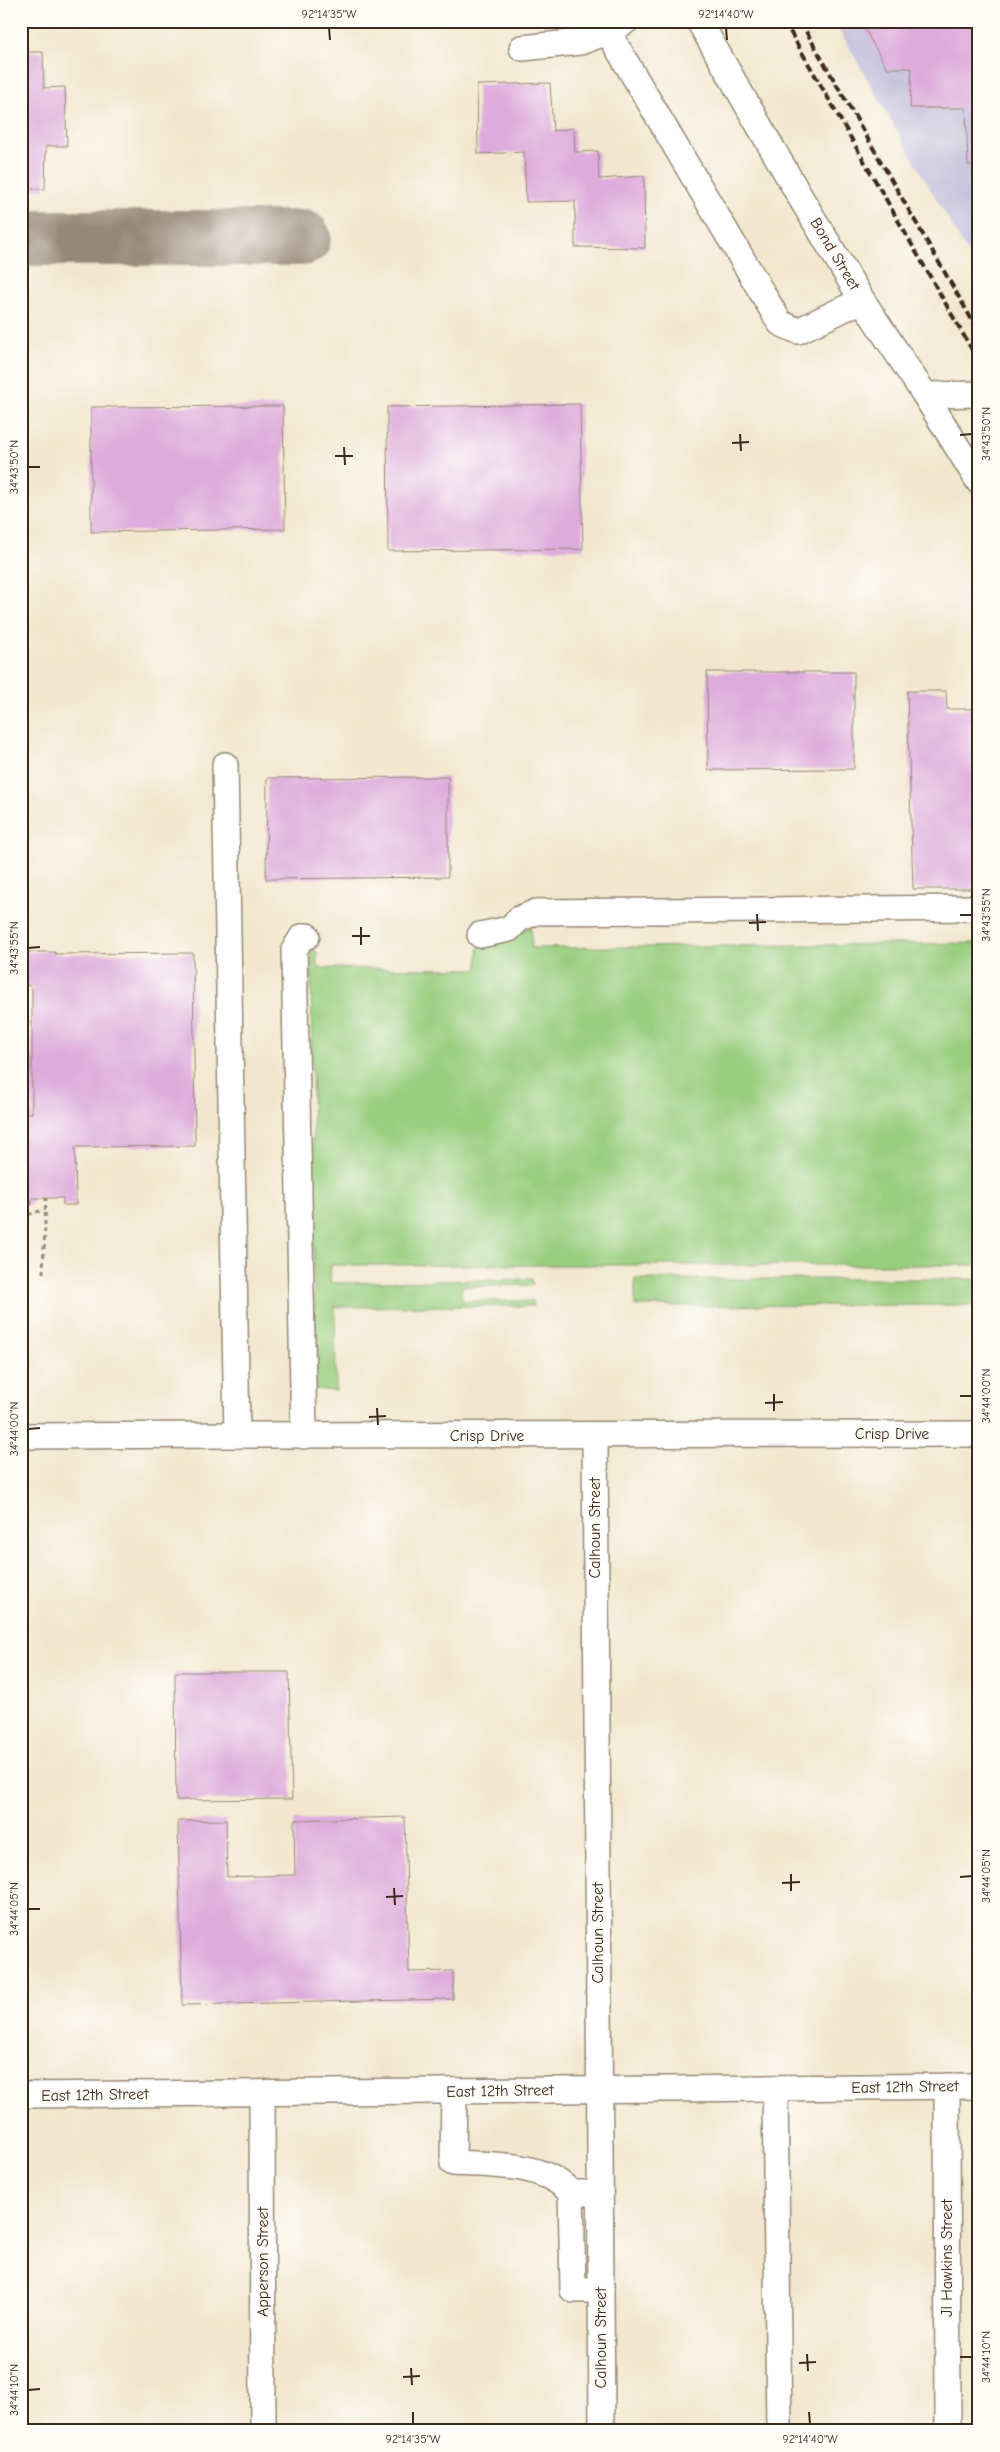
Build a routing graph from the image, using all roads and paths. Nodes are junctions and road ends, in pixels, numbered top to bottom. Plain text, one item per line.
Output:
1 (699, 21) edge
2 (617, 27) edge
3 (522, 48) dead end
4 (862, 300) junction
5 (979, 394) edge
6 (925, 395) junction
7 (979, 482) edge
8 (225, 765) dead end
9 (979, 908) edge
10 (480, 935) dead end
11 (307, 936) dead end
12 (46, 1198) dead end
13 (46, 1209) junction
14 (21, 1217) edge
15 (43, 1273) dead end
16 (979, 1434) edge
17 (236, 1435) junction
18 (21, 1436) edge
19 (304, 1436) junction
20 (595, 1436) junction
21 (947, 2086) junction
22 (979, 2086) edge
23 (775, 2088) junction
24 (599, 2090) junction
25 (454, 2091) junction
26 (262, 2093) junction
27 (21, 2095) edge
28 (571, 2193) junction
29 (600, 2193) junction
30 (601, 2290) junction
31 (263, 2431) edge
32 (602, 2431) edge
33 (780, 2431) edge
34 (948, 2431) edge

1 - 4 street, Bond Street
2 - 3 street
2 - 4 street
4 - 6 street, Bond Street
5 - 6 street
6 - 7 street, Bond Street
8 - 17 street
9 - 10 street
11 - 19 street
12 - 13 path
13 - 14 path
13 - 15 path
16 - 20 street, Crisp Drive
17 - 18 street, Crisp Drive
17 - 19 street, Crisp Drive
19 - 20 street, Crisp Drive
20 - 24 street, Calhoun Street
21 - 22 street, East 12th Street
21 - 23 street, East 12th Street
21 - 34 street, Jl Hawkins Street
23 - 24 street, East 12th Street
23 - 33 street
24 - 25 street, East 12th Street
24 - 29 street, Calhoun Street
25 - 26 street, East 12th Street
25 - 28 street
26 - 27 street, East 12th Street
26 - 31 street, Apperson Street
28 - 29 street
28 - 30 street
29 - 30 street, Calhoun Street
30 - 32 street, Calhoun Street

